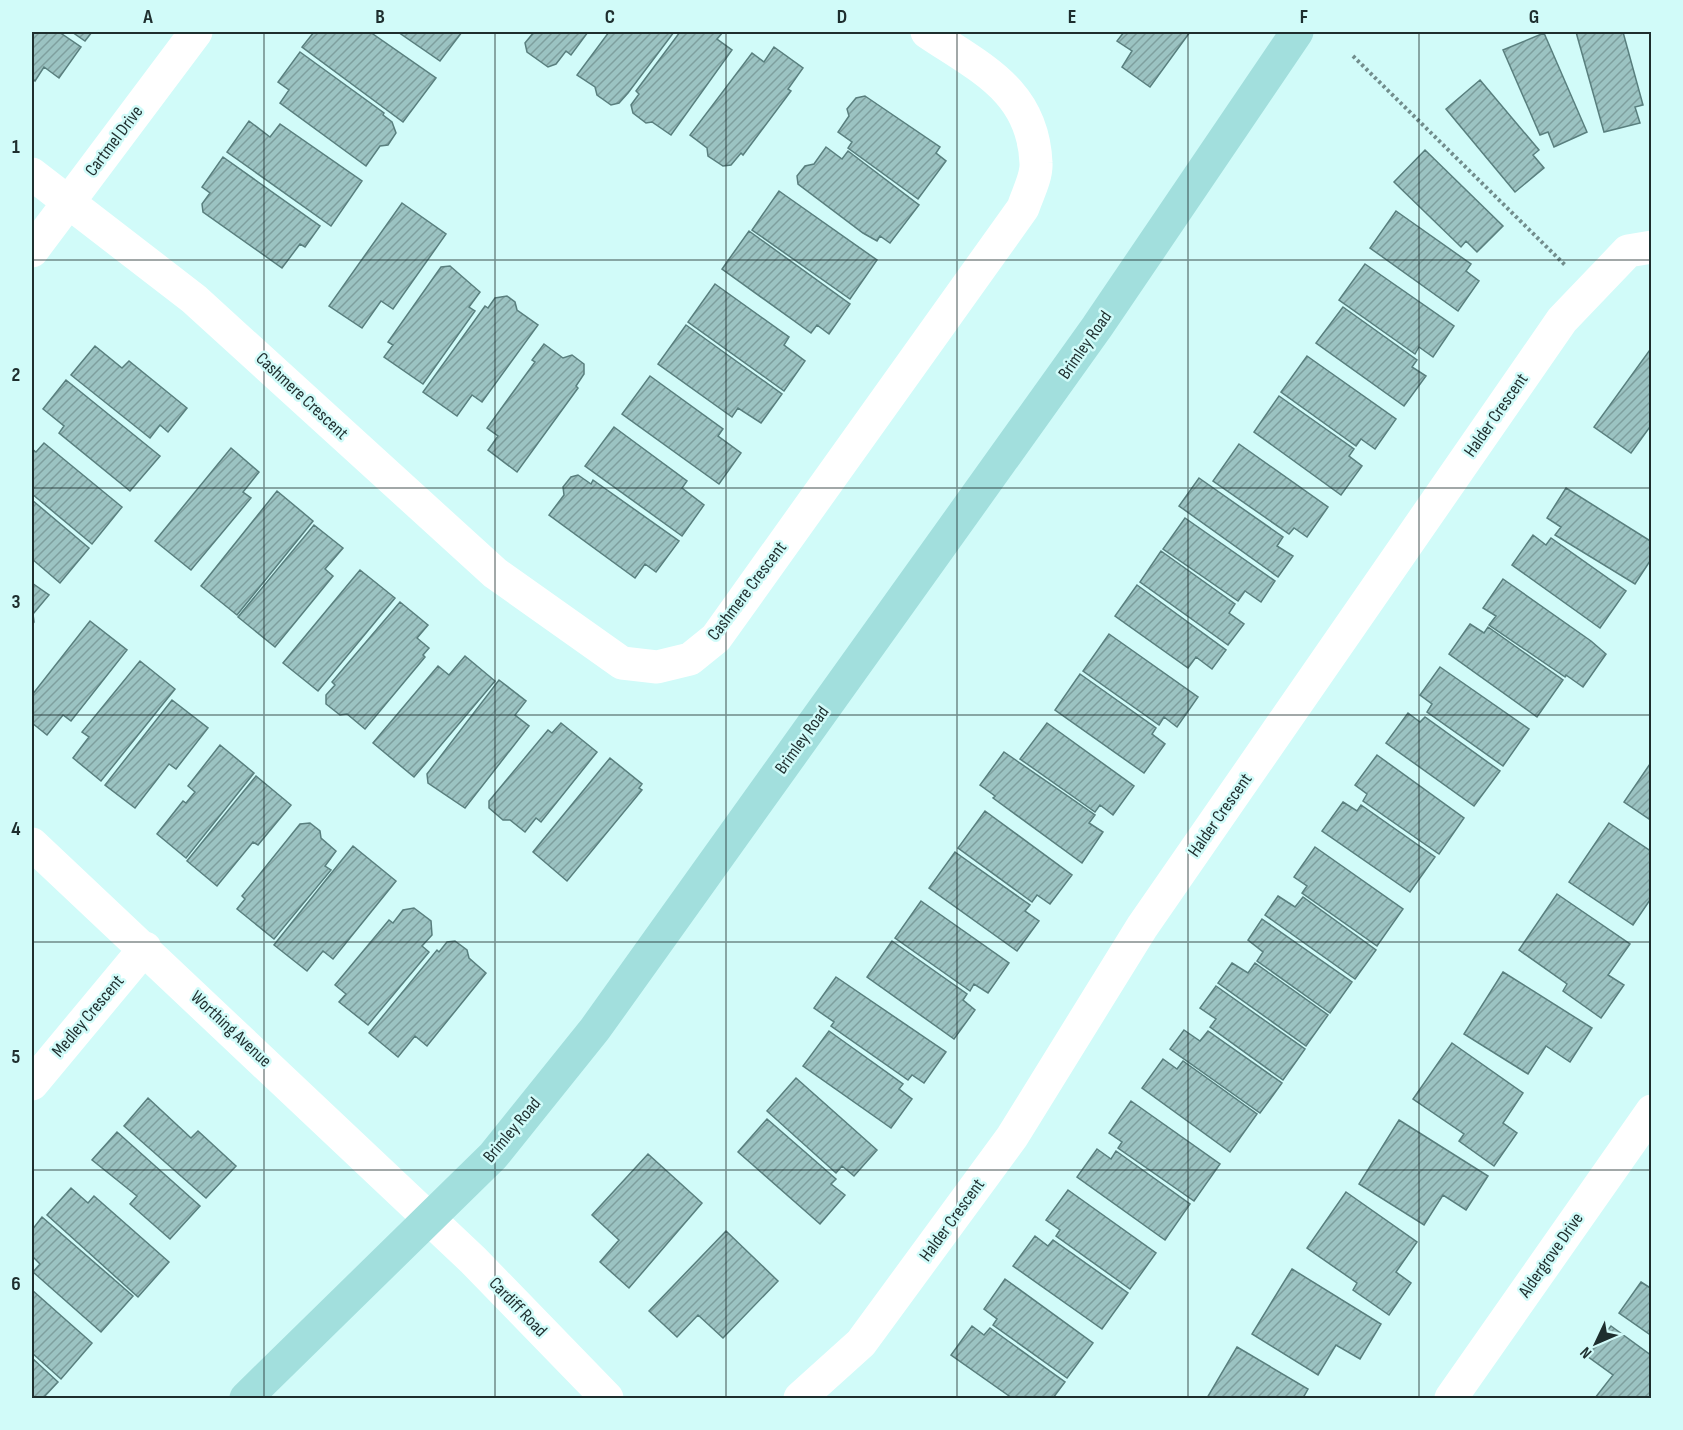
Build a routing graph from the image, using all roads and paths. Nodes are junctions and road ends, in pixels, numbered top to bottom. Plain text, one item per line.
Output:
1 (196, 32) edge
2 (927, 32) edge
3 (1297, 32) edge
4 (1353, 56) dead end
5 (32, 174) edge
6 (69, 202) junction
7 (1652, 247) edge
8 (32, 251) edge
9 (1589, 289) junction
10 (32, 844) edge
11 (145, 948) junction
12 (32, 1084) edge
13 (1652, 1111) edge
14 (428, 1217) junction
15 (246, 1398) edge
16 (608, 1398) edge
17 (800, 1398) edge
18 (1451, 1398) edge

1 - 6 street, Cartmel Drive
2 - 6 street, Cashmere Crescent
3 - 14 main road, Brimley Road
4 - 9 path
5 - 6 street, Cashmere Crescent
6 - 8 street, Cartmel Drive
7 - 9 street, Halder Crescent
9 - 17 street, Halder Crescent
10 - 11 street, Worthing Avenue
11 - 12 street, Medley Crescent
11 - 14 street, Worthing Avenue
13 - 18 street, Aldergrove Drive
14 - 15 main road, Brimley Road
14 - 16 street, Cardiff Road

